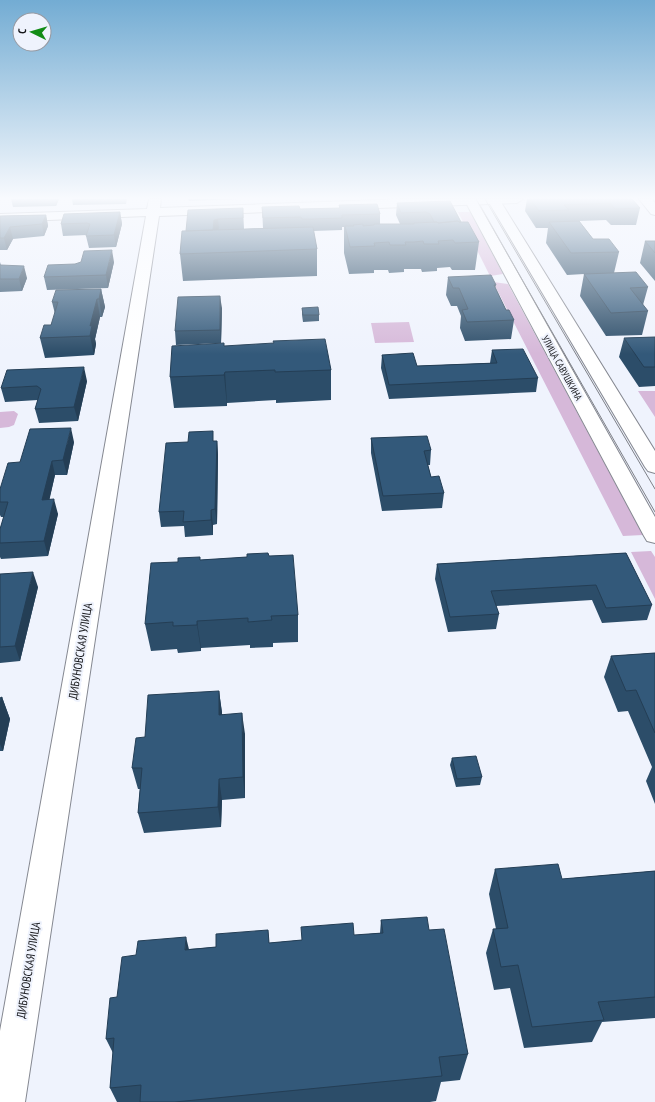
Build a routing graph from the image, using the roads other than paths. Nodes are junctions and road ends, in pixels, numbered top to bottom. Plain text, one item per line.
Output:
1 (147, 250) edge
2 (498, 250) edge
3 (524, 250) edge
4 (655, 467) edge
5 (655, 536) edge
6 (6, 1102) edge

1 - 6 street, ДИБУНОВСКАЯ УЛИЦА
2 - 5 street, УЛИЦА САВУШКИНА
3 - 4 street

